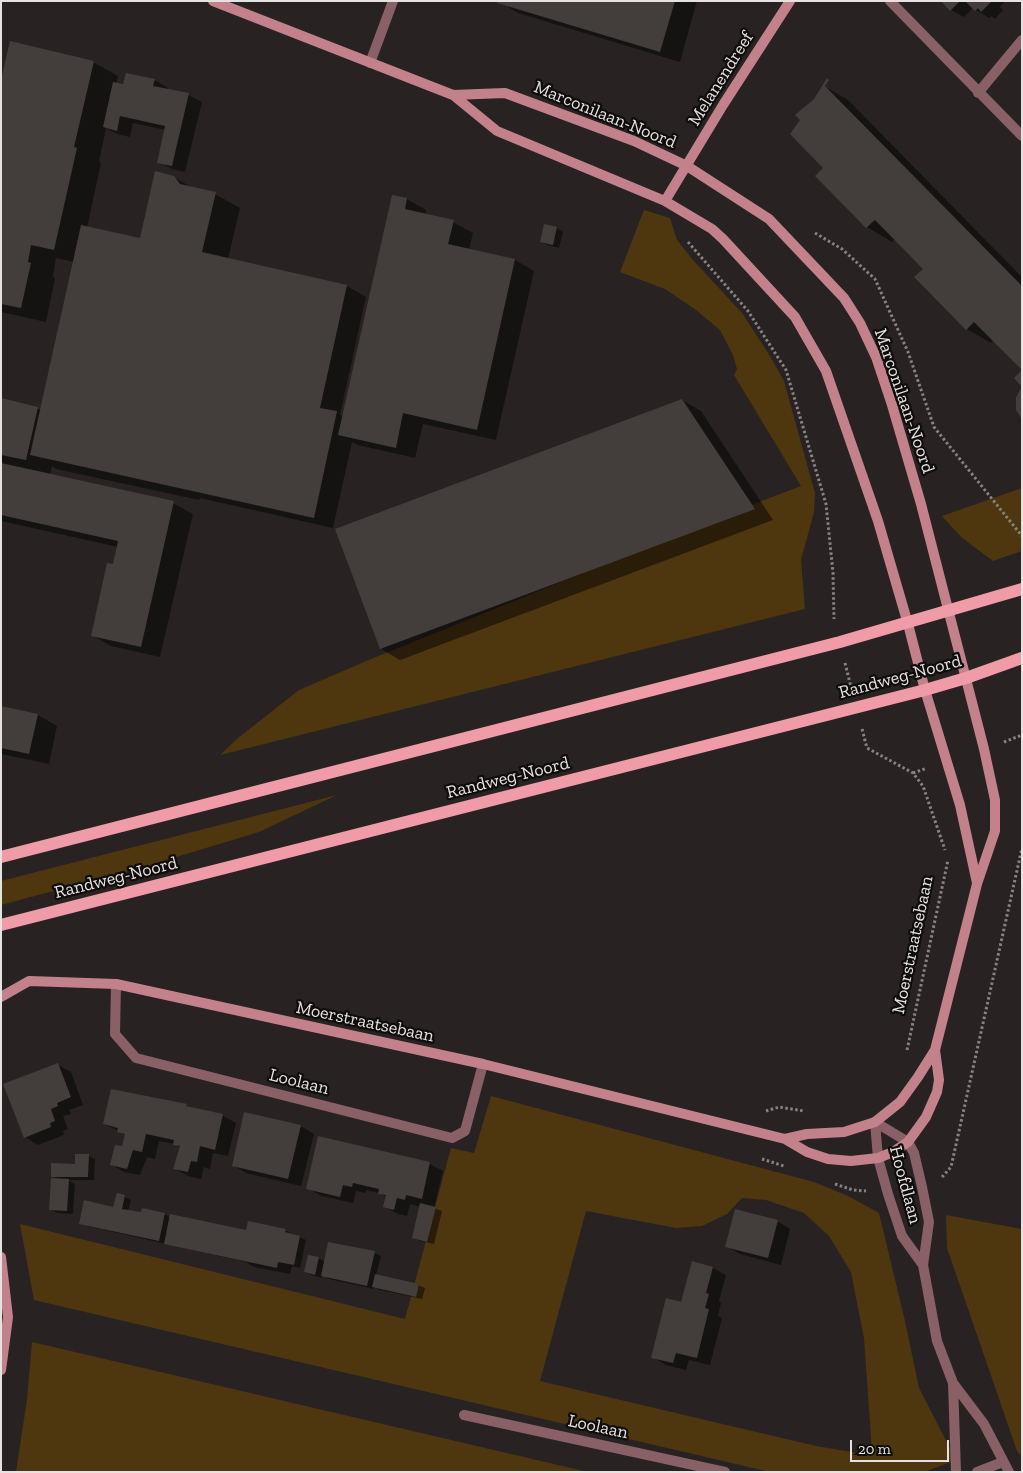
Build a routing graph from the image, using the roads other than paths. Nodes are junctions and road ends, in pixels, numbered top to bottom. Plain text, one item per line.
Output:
1 (213, 1) edge
2 (394, 1) edge
3 (790, 1) edge
4 (890, 1) edge
5 (1022, 40) edge
6 (370, 63) junction
7 (978, 93) junction
8 (452, 95) junction
9 (1022, 136) edge
10 (687, 166) junction
11 (665, 201) junction
12 (1022, 590) edge
13 (948, 612) junction
14 (908, 624) junction
15 (1022, 658) edge
16 (966, 678) junction
17 (925, 690) junction
18 (1, 857) edge
19 (977, 884) junction
20 (1, 925) edge
21 (116, 984) junction
22 (1, 997) edge
23 (935, 1050) junction
24 (483, 1064) junction
25 (875, 1122) junction
26 (785, 1139) junction
27 (908, 1142) junction
28 (878, 1158) junction
29 (1, 1257) edge
30 (923, 1265) junction
31 (1, 1370) edge
32 (953, 1383) junction
33 (464, 1415) dead end
34 (1003, 1462) junction
35 (725, 1472) edge
36 (956, 1472) edge
37 (976, 1472) edge
38 (1009, 1472) edge

1 - 6 street, Marconilaan-Noord
2 - 6 street
3 - 10 street, Melanendreef
4 - 7 street
5 - 7 street
6 - 8 street, Marconilaan-Noord
7 - 9 street
8 - 10 street, Marconilaan-Noord
8 - 11 street, Marconilaan-Noord
10 - 11 street, Melanendreef
10 - 13 street, Marconilaan-Noord
11 - 14 street, Marconilaan-Noord
12 - 13 main road
13 - 14 main road
13 - 16 street, Marconilaan-Noord
14 - 17 street, Marconilaan-Noord
14 - 18 main road
15 - 16 main road, Randweg-Noord
16 - 17 main road, Randweg-Noord
16 - 19 street, Moerstraatsebaan
17 - 19 street, Moerstraatsebaan
17 - 20 main road, Randweg-Noord
19 - 23 street, Moerstraatsebaan
21 - 22 street, Moerstraatsebaan
21 - 24 street, Moerstraatsebaan
21 - 24 street, Loolaan
23 - 25 street, Moerstraatsebaan
23 - 27 street, Moerstraatsebaan
24 - 26 street, Moerstraatsebaan
25 - 26 street, Moerstraatsebaan
25 - 27 street, Hoofdlaan
25 - 28 street, Hoofdlaan
26 - 28 street, Moerstraatsebaan
27 - 28 street, Moerstraatsebaan
27 - 30 street, Hoofdlaan
28 - 30 street, Hoofdlaan
29 - 31 street
30 - 32 street, Hoofdlaan
32 - 34 street, Hoofdlaan
32 - 36 street, Hoofdlaan
33 - 35 street, Loolaan
34 - 37 street
34 - 38 street, Hoofdlaan

